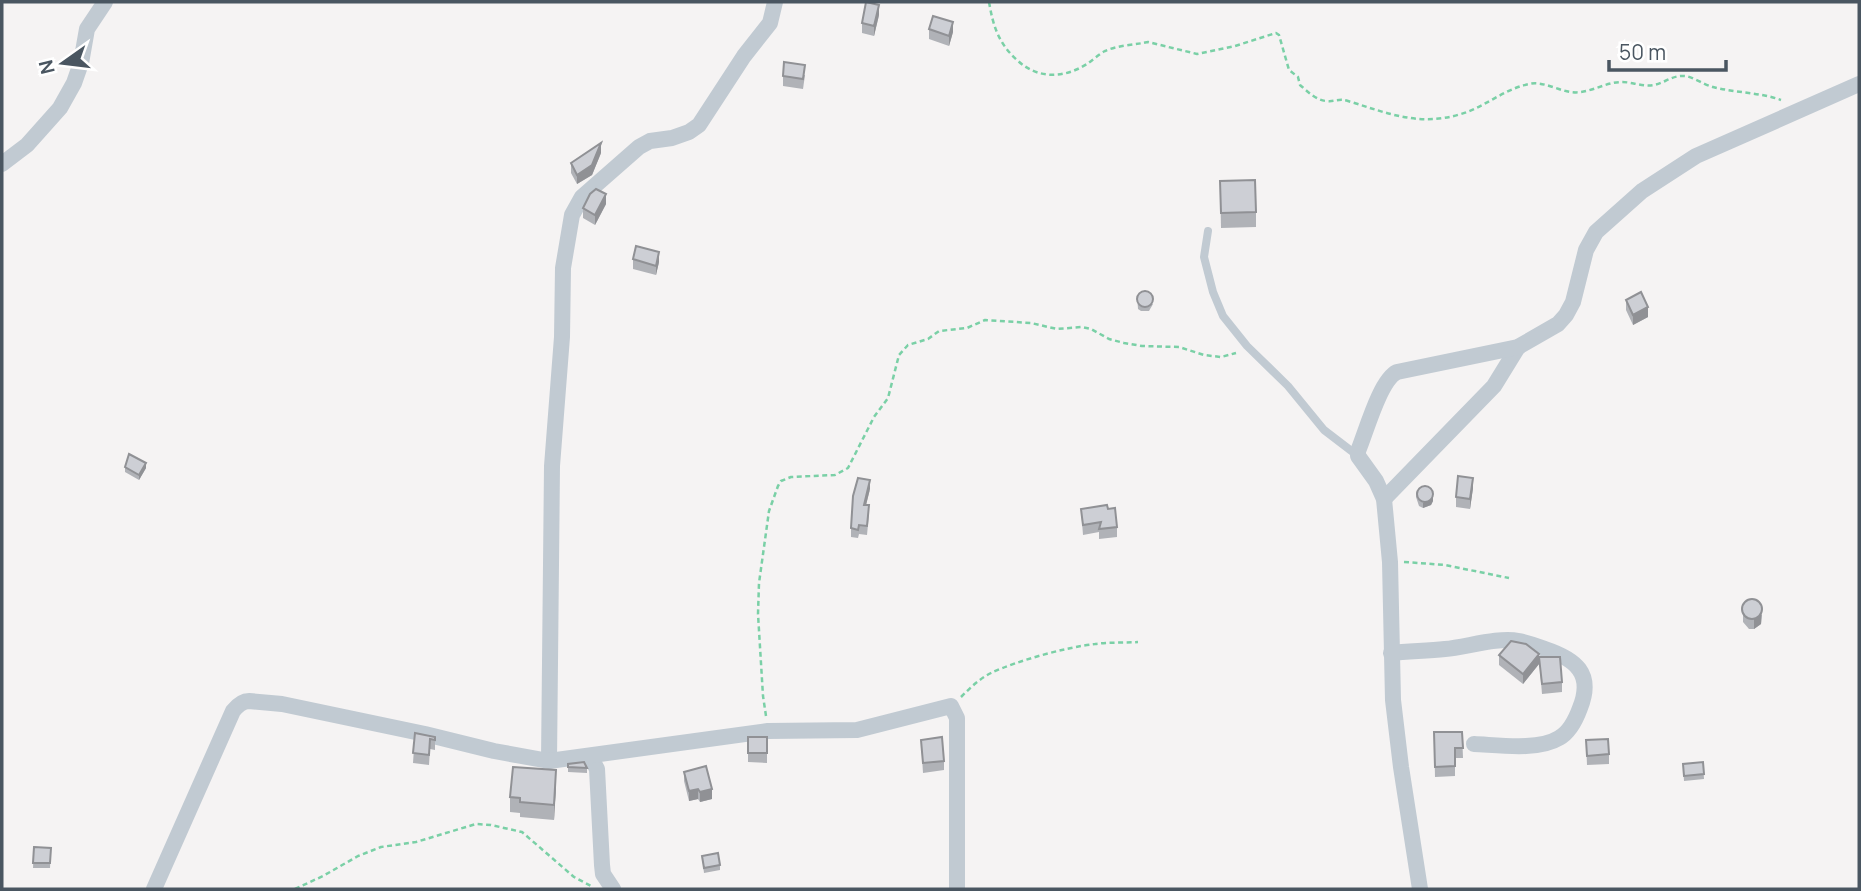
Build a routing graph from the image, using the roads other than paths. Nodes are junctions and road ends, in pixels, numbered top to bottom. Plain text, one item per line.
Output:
1 (105, 2) edge
2 (775, 2) edge
3 (1859, 84) edge
4 (2, 164) edge
5 (1208, 231) dead end
6 (1518, 347) junction
7 (1357, 456) junction
8 (1384, 499) junction
9 (1391, 653) junction
10 (1474, 744) dead end
11 (590, 756) junction
12 (549, 761) junction
13 (154, 889) edge
14 (613, 889) edge
15 (957, 889) edge
16 (1420, 889) edge

1 - 4 street
2 - 12 street
3 - 6 street
5 - 7 lane
6 - 7 street
6 - 8 street
7 - 8 street
8 - 9 street
9 - 10 street
9 - 16 street
11 - 12 street
11 - 14 street
11 - 15 street
12 - 13 street

